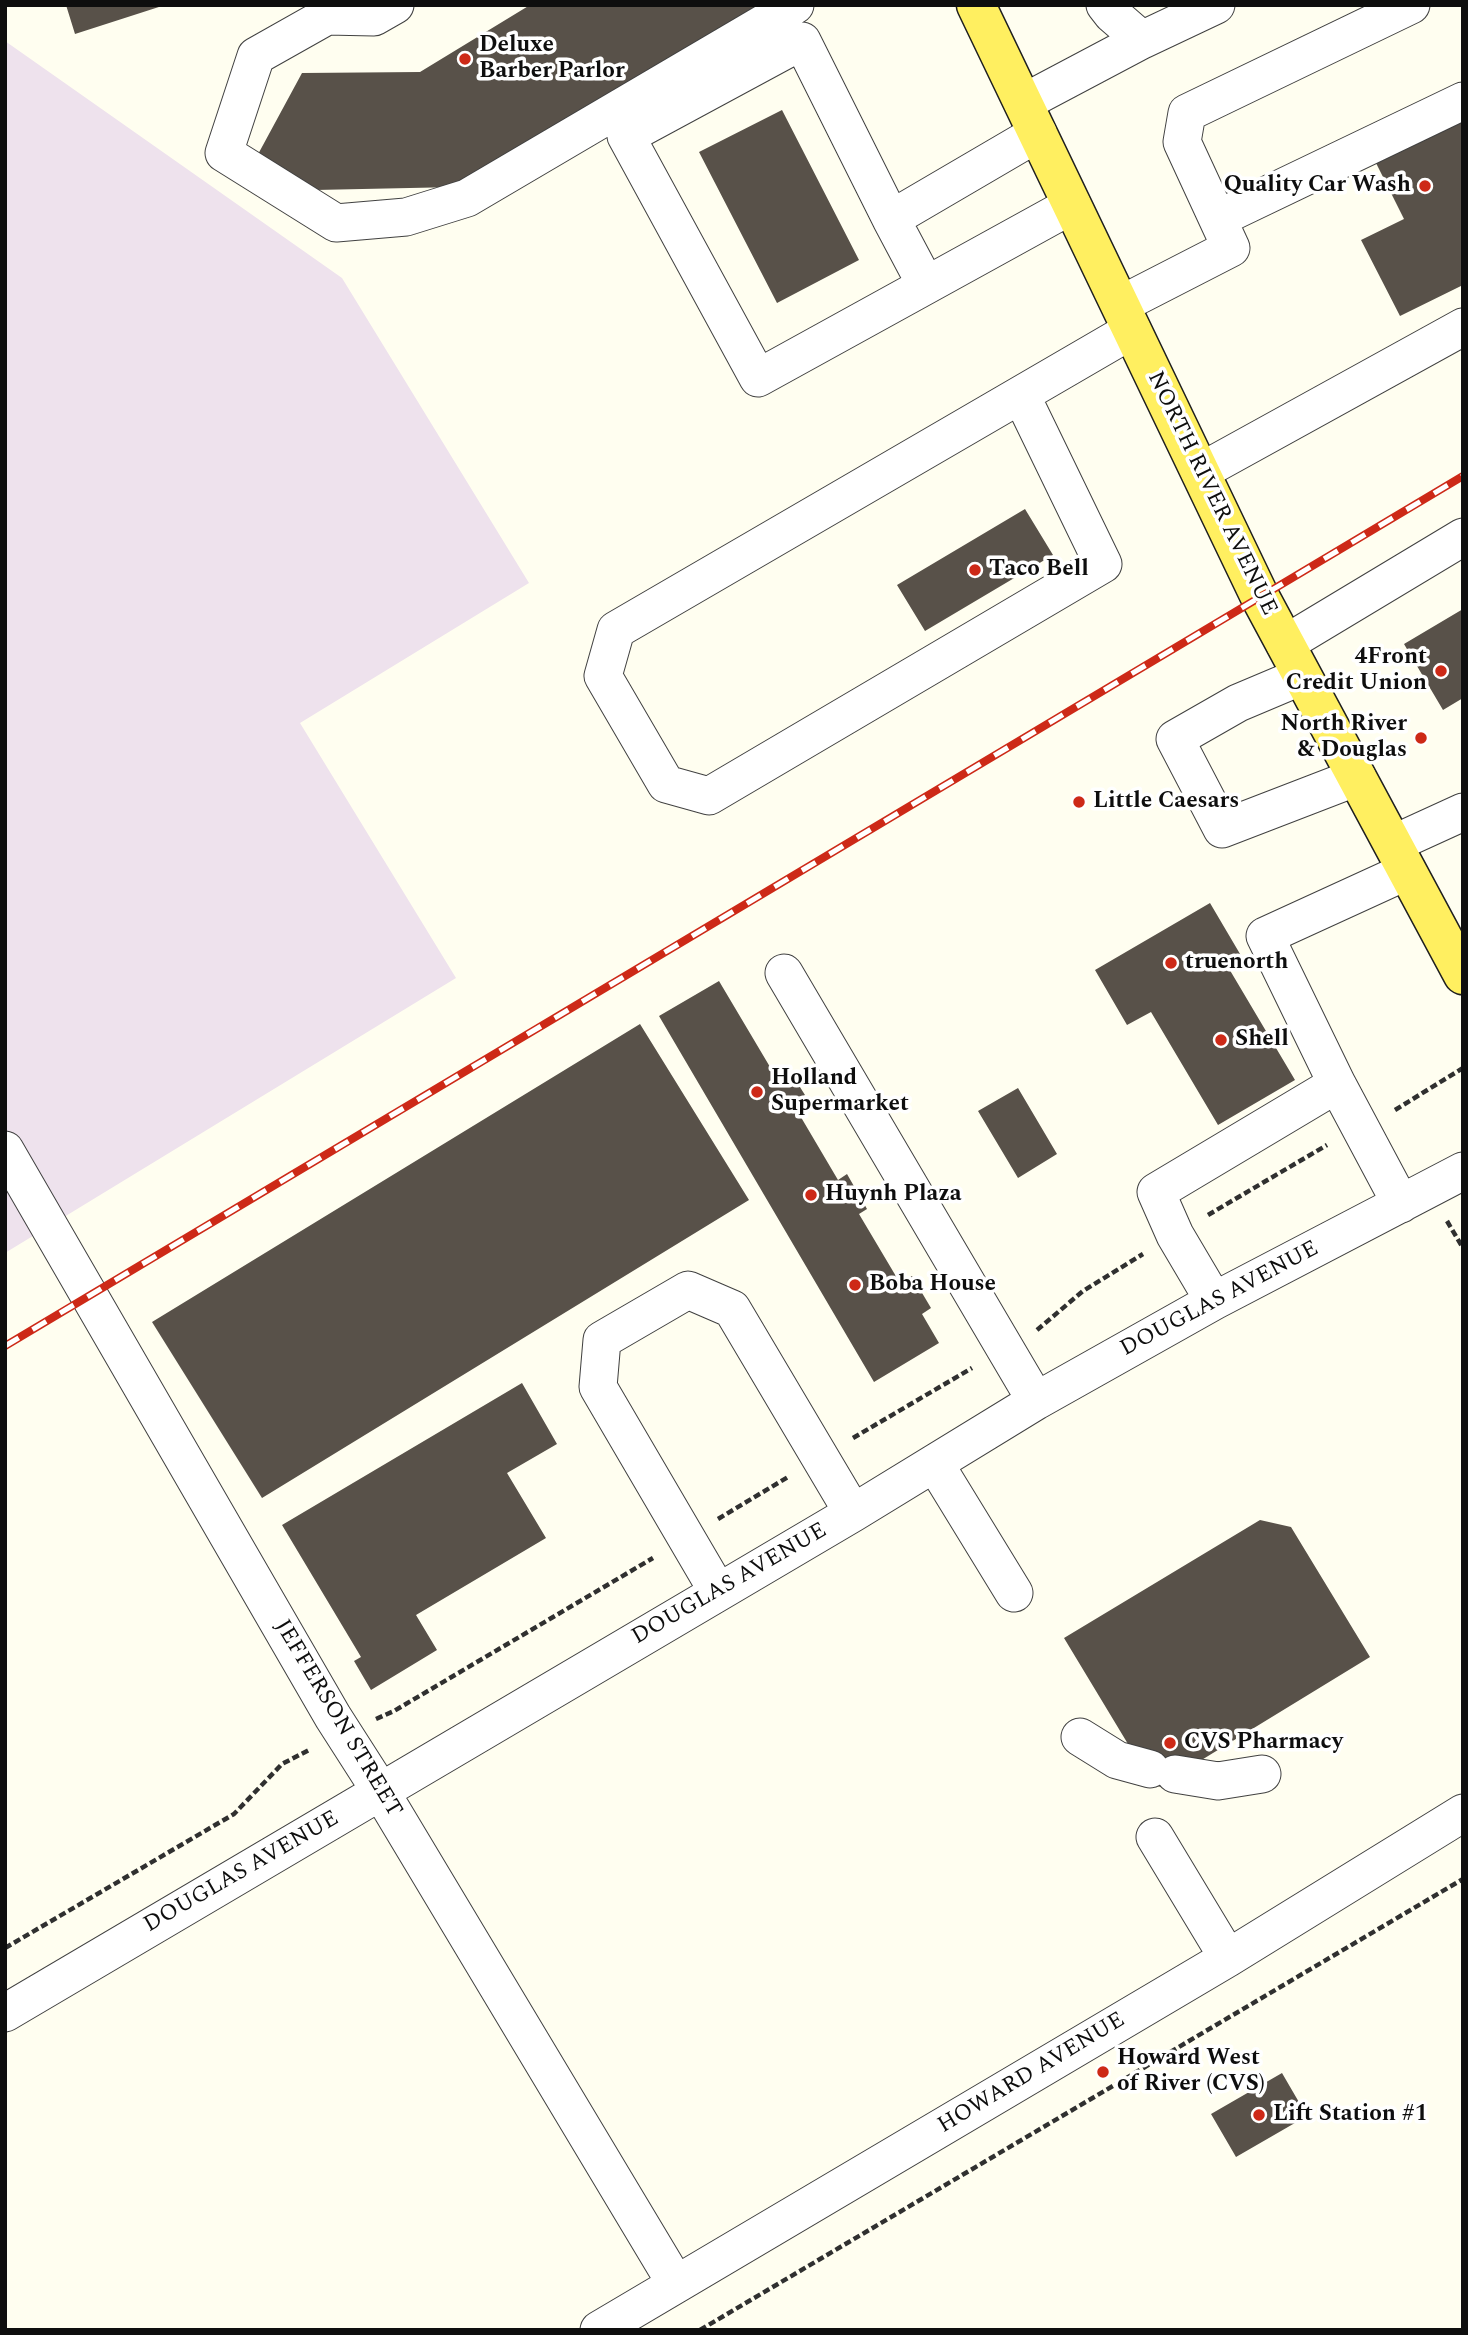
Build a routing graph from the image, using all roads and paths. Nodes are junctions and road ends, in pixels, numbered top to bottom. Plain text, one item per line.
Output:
1 (395, 5) edge
2 (795, 5) edge
3 (976, 5) edge
4 (1105, 5) edge
5 (1216, 5) edge
6 (1411, 5) edge
7 (326, 11) edge
8 (1142, 40) junction
9 (1463, 101) edge
10 (1030, 118) junction
11 (1072, 205) junction
12 (1219, 218) junction
13 (891, 219) junction
14 (926, 285) junction
15 (1126, 318) junction
16 (1463, 327) edge
17 (1021, 395) junction
18 (1200, 472) junction
19 (1463, 537) edge
20 (1294, 660) junction
21 (1357, 777) junction
22 (1463, 812) edge
23 (1400, 858) junction
24 (784, 973) dead end
25 (1463, 975) edge
26 (1463, 1069) edge
27 (1337, 1084) junction
28 (1390, 1113) dead end
29 (1323, 1148) dead end
30 (5, 1150) edge
31 (1463, 1171) edge
32 (1401, 1204) junction
33 (1198, 1221) dead end
34 (1142, 1255) dead end
35 (1214, 1301) junction
36 (1035, 1332) dead end
37 (976, 1366) dead end
38 (1036, 1401) junction
39 (852, 1439) dead end
40 (935, 1464) junction
41 (792, 1474) dead end
42 (853, 1513) junction
43 (712, 1522) dead end
44 (664, 1552) dead end
45 (718, 1591) junction
46 (1014, 1593) dead end
47 (394, 1711) dead end
48 (1080, 1737) dead end
49 (311, 1749) dead end
50 (1262, 1774) dead end
51 (381, 1792) junction
52 (1463, 1813) edge
53 (1155, 1837) dead end
54 (1463, 1879) edge
55 (5, 1948) edge
56 (1228, 1958) junction
57 (5, 2013) edge
58 (676, 2284) junction
59 (599, 2330) edge
60 (700, 2330) edge

1 - 7 street
2 - 7 street
3 - 10 main road, NORTH RIVER AVENUE
4 - 8 street
5 - 8 street
6 - 12 street
8 - 10 street
9 - 12 street
10 - 11 main road, NORTH RIVER AVENUE
10 - 13 street
11 - 14 street
11 - 15 main road, NORTH RIVER AVENUE
12 - 15 street
13 - 14 street
13 - 14 street
15 - 17 street
15 - 18 main road, NORTH RIVER AVENUE
16 - 18 street
17 - 17 street
18 - 20 main road, NORTH RIVER AVENUE
19 - 20 street
20 - 21 main road, NORTH RIVER AVENUE
20 - 21 street
21 - 23 main road, NORTH RIVER AVENUE
22 - 23 street
23 - 25 main road, NORTH RIVER AVENUE
23 - 27 street
24 - 38 street
26 - 28 path
27 - 32 street
27 - 35 street
29 - 33 path
30 - 51 street, JEFFERSON STREET
31 - 32 street, DOUGLAS AVENUE
32 - 35 street, DOUGLAS AVENUE
34 - 36 path
35 - 38 street, DOUGLAS AVENUE
37 - 39 path
38 - 40 street, DOUGLAS AVENUE
40 - 42 street, DOUGLAS AVENUE
40 - 46 street
41 - 43 path
42 - 45 street, DOUGLAS AVENUE
42 - 45 street
44 - 47 path
45 - 51 street, DOUGLAS AVENUE
48 - 50 street
49 - 55 path
51 - 57 street, DOUGLAS AVENUE
51 - 58 street, JEFFERSON STREET
52 - 56 street, HOWARD AVENUE
53 - 56 street
54 - 60 path
56 - 58 street, HOWARD AVENUE
58 - 59 street, HOWARD AVENUE

